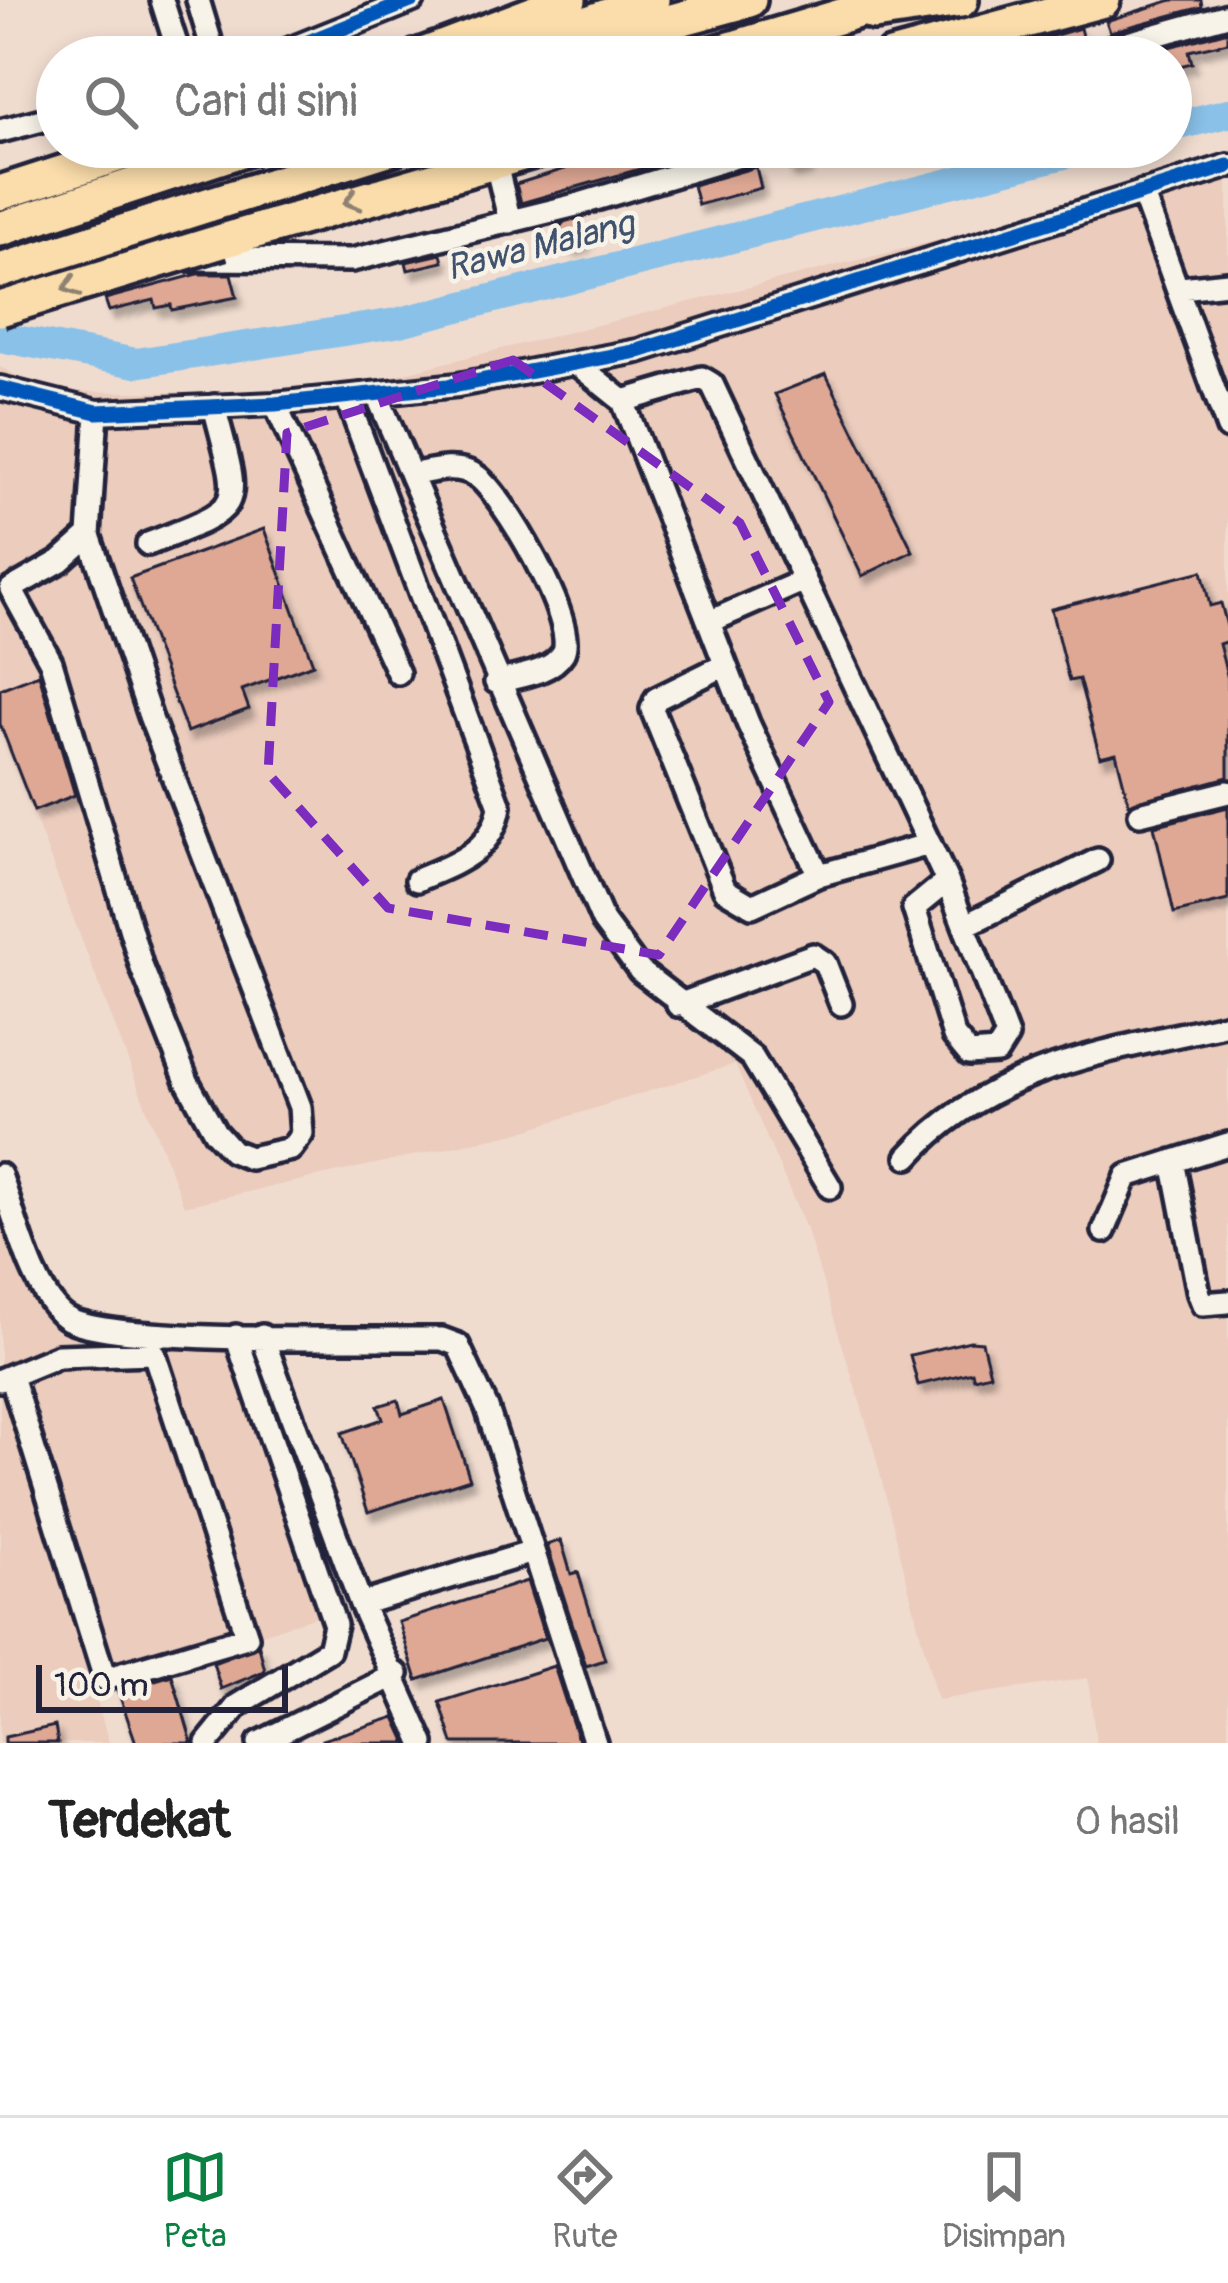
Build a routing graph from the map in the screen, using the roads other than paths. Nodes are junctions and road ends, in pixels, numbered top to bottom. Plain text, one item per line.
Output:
1 (162, 0) edge
2 (198, 0) edge
3 (413, 0) edge
4 (569, 0) edge
5 (652, 0) edge
6 (749, 0) edge
7 (895, 0) edge
8 (962, 0) edge
9 (1103, 0) edge
10 (1228, 15) edge
11 (837, 18) junction
12 (173, 36) edge
13 (209, 36) edge
14 (323, 36) edge
15 (474, 36) edge
16 (551, 36) edge
17 (617, 36) edge
18 (775, 36) edge
19 (969, 36) edge
20 (1152, 36) edge
21 (36, 120) edge
22 (4, 126) edge
23 (1228, 166) edge
24 (77, 168) edge
25 (186, 168) edge
26 (327, 168) edge
27 (468, 168) edge
28 (497, 168) edge
29 (696, 168) edge
30 (1142, 192) junction
31 (0, 193) edge
32 (509, 222) junction
33 (0, 229) edge
34 (0, 248) edge
35 (0, 271) edge
36 (1228, 283) edge
37 (1181, 288) junction
38 (0, 309) edge
39 (577, 364) junction
40 (0, 388) edge
41 (377, 395) junction
42 (347, 398) junction
43 (622, 401) junction
44 (275, 404) junction
45 (214, 406) junction
46 (97, 412) junction
47 (1228, 428) edge
48 (411, 475) junction
49 (89, 535) junction
50 (148, 544) dead end
51 (5, 579) edge
52 (805, 580) junction
53 (709, 622) junction
54 (725, 665) junction
55 (398, 673) dead end
56 (496, 682) junction
57 (1228, 792) edge
58 (1140, 814) dead end
59 (930, 844) junction
60 (1098, 860) dead end
61 (819, 874) junction
62 (417, 880) dead end
63 (947, 881) junction
64 (968, 924) junction
65 (841, 1004) dead end
66 (678, 1005) junction
67 (1228, 1024) edge
68 (1228, 1144) edge
69 (908, 1157) dead end
70 (1173, 1161) junction
71 (0, 1175) edge
72 (830, 1187) dead end
73 (1104, 1231) dead end
74 (1228, 1302) edge
75 (236, 1336) junction
76 (262, 1336) junction
77 (6, 1378) edge
78 (533, 1552) junction
79 (361, 1604) junction
80 (397, 1674) junction
81 (207, 1743) edge
82 (259, 1743) edge
83 (423, 1743) edge
84 (595, 1743) edge

1 - 12 street
2 - 13 street
3 - 14 street
4 - 15 highway
5 - 16 highway
6 - 17 highway
7 - 11 highway
8 - 11 highway
9 - 19 highway
10 - 20 street
11 - 18 highway
21 - 22 street
23 - 30 street
24 - 31 highway
25 - 33 highway
26 - 35 highway, bridge
27 -> 38 highway, bridge
28 - 32 street
29 - 32 street
30 - 37 street
30 - 39 street
32 - 34 street
36 - 37 street
37 - 47 street
39 - 41 street
39 - 43 street
40 - 46 street
41 - 42 street
41 - 48 street
42 - 44 street
42 - 62 street
43 - 52 street
43 - 53 street
44 - 45 street
44 - 55 street
45 - 46 street
45 - 50 street
46 - 49 street
48 - 56 street
48 - 56 street
49 - 51 street
49 - 51 street
52 - 53 street
52 - 59 street
53 - 54 street
54 - 61 street
54 - 61 street
56 - 66 street
57 - 58 street
59 - 61 street
59 - 63 street
60 - 64 street
63 - 64 street
63 - 64 street
65 - 66 street
66 - 72 street
67 - 69 street
68 - 70 street
70 - 73 street
70 - 74 street
71 - 75 street
75 - 76 street
75 - 81 street
76 - 78 street
76 - 79 street
77 - 77 street
78 - 79 street
78 - 84 street
79 - 80 street
80 - 82 street
80 - 83 street

